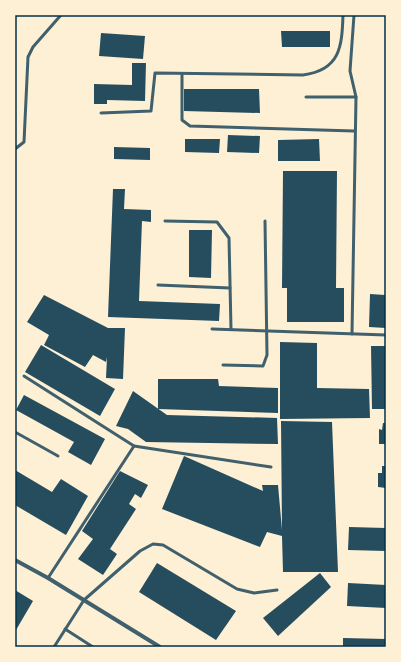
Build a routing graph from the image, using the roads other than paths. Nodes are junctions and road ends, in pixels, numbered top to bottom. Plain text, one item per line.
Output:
1 (61, 15) edge
2 (343, 15) edge
3 (354, 15) edge
4 (182, 74) junction
5 (306, 96) dead end
6 (356, 97) junction
7 (101, 113) dead end
8 (354, 131) junction
9 (15, 150) edge
10 (165, 221) dead end
11 (265, 221) dead end
12 (158, 286) dead end
13 (230, 288) junction
14 (212, 329) dead end
15 (231, 330) junction
16 (267, 331) junction
17 (352, 334) junction
18 (386, 335) edge
19 (223, 365) dead end
20 (24, 376) dead end
21 (15, 432) edge
22 (134, 446) junction
23 (58, 456) dead end
24 (271, 467) dead end
25 (16, 561) edge
26 (48, 578) junction
27 (277, 590) dead end
28 (84, 600) junction
29 (65, 629) junction
30 (54, 647) edge
31 (93, 647) edge
32 (160, 647) edge

1 - 9 lane
2 - 4 lane
3 - 6 lane
4 - 7 lane
4 - 8 lane
5 - 6 lane
6 - 8 lane
8 - 17 lane
10 - 13 lane
11 - 16 lane
12 - 13 lane
13 - 15 lane
14 - 15 lane
15 - 16 lane
16 - 17 lane
16 - 19 lane
17 - 18 lane
20 - 22 lane
21 - 23 lane
22 - 24 lane
22 - 26 lane
25 - 26 street
26 - 28 street
27 - 28 lane
28 - 29 lane
28 - 32 street
29 - 30 lane
29 - 31 lane

